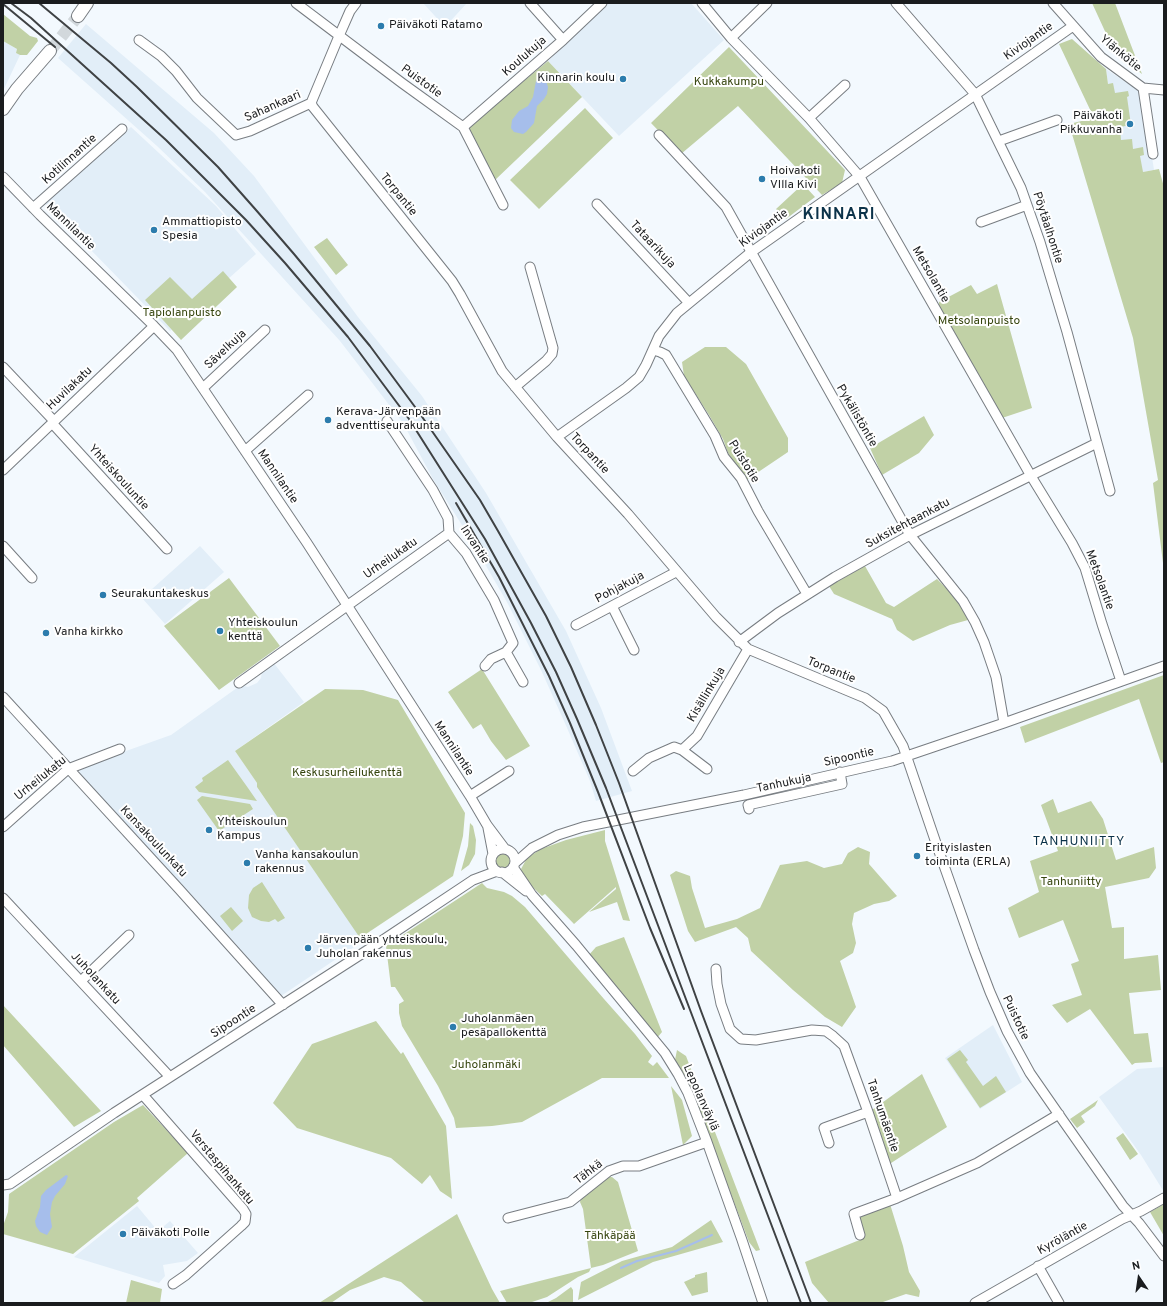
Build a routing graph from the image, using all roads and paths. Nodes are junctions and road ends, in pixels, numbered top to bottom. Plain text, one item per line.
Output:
1 (87, 3) edge
2 (296, 3) edge
3 (356, 3) edge
4 (530, 3) edge
5 (602, 3) edge
6 (702, 3) edge
7 (767, 3) edge
8 (896, 3) edge
9 (1053, 3) edge
10 (78, 16) tunnel mouth
11 (1073, 26) junction
12 (339, 36) junction
13 (731, 38) junction
14 (139, 40) dead end
15 (563, 40) junction
16 (50, 51) tunnel mouth
17 (25, 81) junction
18 (845, 85) dead end
19 (1143, 88) junction
20 (1164, 90) edge
21 (975, 94) junction
22 (311, 103) junction
23 (3, 109) edge
24 (3, 117) edge
25 (809, 118) junction
26 (1057, 120) dead end
27 (463, 127) junction
28 (122, 129) dead end
29 (659, 135) dead end
30 (999, 141) junction
31 (1153, 154) dead end
32 (860, 176) junction
33 (3, 177) edge
34 (596, 204) dead end
35 (503, 205) dead end
36 (1027, 205) junction
37 (33, 208) junction
38 (980, 222) dead end
39 (750, 253) junction
40 (530, 267) dead end
41 (689, 303) junction
42 (154, 326) junction
43 (265, 330) dead end
44 (653, 350) junction
45 (3, 367) edge
46 (515, 387) junction
47 (203, 388) junction
48 (308, 395) dead end
49 (387, 421) dead end
50 (53, 422) junction
51 (557, 437) junction
52 (1097, 443) junction
53 (245, 451) junction
54 (3, 470) edge
55 (1031, 476) junction
56 (1110, 491) dead end
57 (449, 533) junction
58 (910, 535) junction
59 (3, 546) edge
60 (167, 549) dead end
61 (676, 572) junction
62 (32, 578) dead end
63 (807, 594) junction
64 (347, 604) junction
65 (612, 606) junction
66 (576, 625) dead end
67 (740, 642) junction
68 (748, 649) junction
69 (634, 650) dead end
70 (506, 652) junction
71 (485, 666) dead end
72 (1164, 666) edge
73 (523, 682) dead end
74 (1122, 682) junction
75 (239, 683) dead end
76 (3, 697) edge
77 (1004, 723) junction
78 (120, 749) dead end
79 (682, 750) junction
80 (907, 756) junction
81 (68, 769) junction
82 (708, 769) dead end
83 (509, 771) dead end
84 (633, 771) dead end
85 (840, 772) junction
86 (470, 796) junction
87 (748, 809) dead end
88 (487, 825) junction
89 (3, 827) edge
90 (532, 848) junction
91 (507, 850) junction
92 (493, 857) junction
93 (514, 865) junction
94 (499, 871) junction
95 (472, 880) junction
96 (532, 895) junction
97 (3, 898) edge
98 (129, 935) dead end
99 (716, 969) dead end
100 (80, 981) junction
101 (283, 1005) junction
102 (170, 1077) junction
103 (142, 1095) junction
104 (868, 1112) junction
105 (1059, 1114) junction
106 (707, 1142) junction
107 (829, 1143) dead end
108 (6, 1185) edge
109 (3, 1193) edge
110 (897, 1198) junction
111 (1164, 1198) edge
112 (1131, 1215) junction
113 (508, 1218) dead end
114 (860, 1235) dead end
115 (1164, 1256) edge
116 (1038, 1266) junction
117 (173, 1284) dead end
118 (763, 1303) edge
119 (975, 1303) edge
120 (1059, 1303) edge

1 - 10 main road
2 - 12 street, Puistotie
3 - 12 street, Sahankaari
4 - 15 street
5 - 15 street, Koulukuja
6 - 13 street, Metsolantie
7 - 13 street
8 - 21 street, Pöytäalhontie
9 - 11 street, Ylänkötie
11 - 19 street, Ylänkötie
11 - 21 street, Kiviojantie
12 - 22 street, Sahankaari
12 - 27 street, Puistotie
13 - 25 street, Metsolantie
14 - 22 street, Sahankaari
15 - 27 street, Koulukuja
16 - 17 main road
17 - 23 main road
17 - 24 main road
18 - 25 street
19 - 20 street, Ylänkötie
19 - 31 street
21 - 30 street, Pöytäalhontie
21 - 32 street, Kiviojantie
22 - 46 street, Torpantie
25 - 32 street, Metsolantie
26 - 30 street
27 - 35 street, Puistotie
28 - 37 street, Kotilinnantie
29 - 39 street, Pykälistöntie
30 - 36 street, Pöytäalhontie
32 - 39 street, Kiviojantie
32 - 55 street, Metsolantie
33 - 37 street, Mannilantie
34 - 41 street, Tataarikuja
36 - 38 street
36 - 52 street, Pöytäalhontie
37 - 42 street, Mannilantie
39 - 41 street, Kiviojantie
39 - 58 street, Pykälistöntie
40 - 46 street
41 - 44 street, Kiviojantie
42 - 47 street, Mannilantie
42 - 50 street, Huvilakatu
43 - 47 street, Sävelkuja
44 - 51 street, Kiviojantie
44 - 63 street, Puistotie
45 - 50 street, Yhteiskouluntie
46 - 51 street, Torpantie
47 - 53 street, Mannilantie
48 - 53 street
49 - 57 street, Invantie
50 - 54 street, Huvilakatu
50 - 60 street, Yhteiskouluntie
51 - 61 street, Torpantie
52 - 55 street, Suksitehtaankatu
52 - 56 street, Pöytäalhontie
53 - 64 street, Mannilantie
55 - 58 street, Suksitehtaankatu
55 - 74 street, Metsolantie
57 - 64 street, Urheilukatu
57 - 70 street, Invantie
58 - 63 street, Suksitehtaankatu
58 - 77 street, Pykälistöntie
59 - 62 street
61 - 65 street, Pohjakuja
61 - 67 street, Torpantie
63 - 67 street, Suksitehtaankatu
64 - 75 street, Urheilukatu
64 - 86 street, Mannilantie
65 - 66 street, Pohjakuja
65 - 69 street
67 - 68 street, Torpantie
68 - 79 street, Kisällinkuja
68 - 80 street, Torpantie
70 - 71 street
70 - 73 street
72 - 74 street, Sipoontie
74 - 77 street, Sipoontie
76 - 81 street, Kansakoulunkatu
77 - 80 street, Sipoontie
78 - 81 street, Urheilukatu
79 - 82 street
79 - 84 street
80 - 85 street, Sipoontie
80 - 105 street, Puistotie
81 - 89 street, Urheilukatu
81 - 101 street, Kansakoulunkatu
83 - 86 street
85 - 87 street, Tanhukuja
85 - 90 street, Sipoontie
86 - 88 street, Mannilantie
88 - 91 street, Mannilantie
88 - 92 street, Mannilantie
90 - 91 street, Sipoontie
90 - 93 street, Sipoontie
91 - 92 street
91 - 93 street
92 - 94 street
92 - 95 street, Sipoontie
93 - 94 street
93 - 96 street, Lepolanväylä
94 - 95 street, Sipoontie
94 - 96 street, Lepolanväylä
95 - 101 street, Sipoontie
96 - 106 street, Lepolanväylä
97 - 100 street, Juholankatu
98 - 100 street
99 - 104 street, Tanhumäentie
100 - 102 street, Juholankatu
101 - 102 street, Sipoontie
102 - 103 street, Sipoontie
103 - 108 street, Sipoontie
103 - 117 street, Verstaspihankatu
104 - 107 street
104 - 110 street, Tanhumäentie
105 - 110 street
105 - 112 street, Puistotie
106 - 113 street, Tähkä
106 - 118 street, Lepolanväylä
108 - 109 street, Sipoontie
110 - 114 street
111 - 112 street, Kyröläntie
112 - 115 street, Puistotie
112 - 116 street, Kyröläntie
116 - 119 street, Kyröläntie
116 - 120 street

